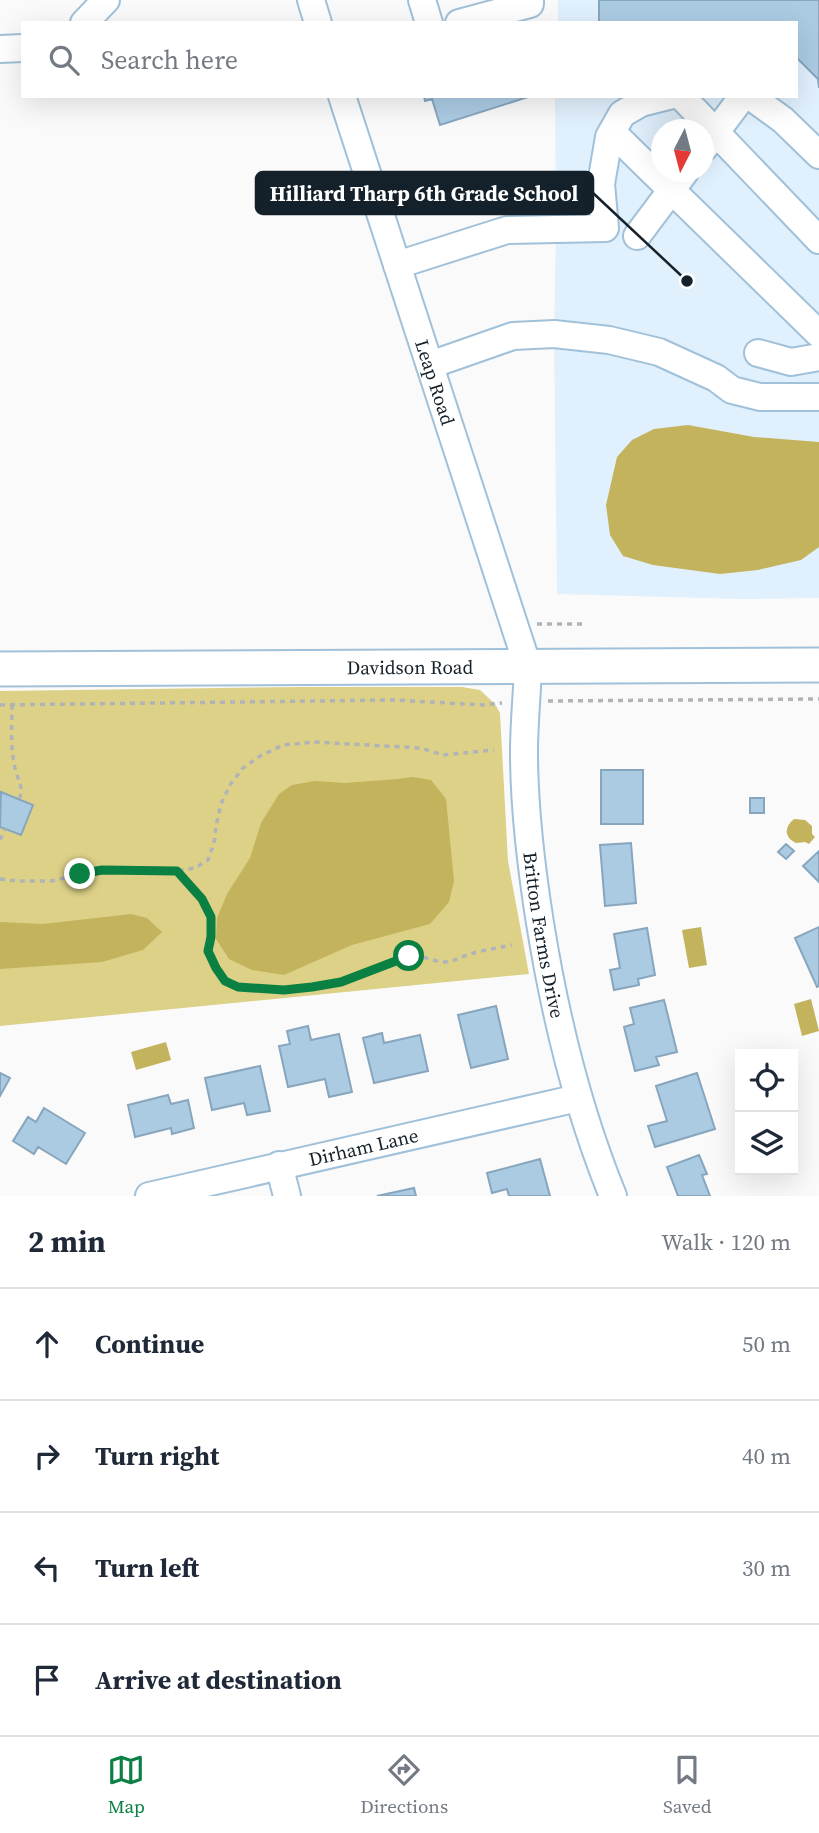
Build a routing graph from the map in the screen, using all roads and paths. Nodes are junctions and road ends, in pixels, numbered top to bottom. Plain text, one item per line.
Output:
1 (106, 0) edge
2 (311, 0) edge
3 (422, 0) edge
4 (530, 0) edge
5 (86, 21) edge
6 (317, 21) edge
7 (428, 21) edge
8 (467, 21) edge
9 (0, 48) edge
10 (21, 48) edge
11 (343, 98) edge
12 (661, 98) edge
13 (682, 98) edge
14 (741, 98) edge
15 (753, 98) edge
16 (696, 119) edge
17 (612, 132) junction
18 (714, 134) edge
19 (714, 145) edge
20 (819, 155) edge
21 (651, 161) edge
22 (677, 182) edge
23 (679, 182) edge
24 (637, 236) dead end
25 (819, 240) edge
26 (397, 265) junction
27 (819, 334) edge
28 (758, 353) dead end
29 (819, 357) edge
30 (430, 365) junction
31 (819, 397) edge
32 (582, 624) dead end
33 (558, 625) dead end
34 (819, 665) edge
35 (528, 667) junction
36 (0, 669) edge
37 (819, 699) edge
38 (526, 701) junction
39 (0, 705) edge
40 (12, 705) junction
41 (494, 750) dead end
42 (19, 799) dead end
43 (5, 829) dead end
44 (0, 840) edge
45 (177, 871) junction
46 (0, 879) edge
47 (512, 945) dead end
48 (578, 1098) junction
49 (279, 1165) junction
50 (149, 1196) edge
51 (287, 1196) edge
52 (613, 1196) edge

1 - 5 street
2 - 6 street
3 - 7 street
4 - 8 street
9 - 10 street
11 - 26 street, Leap Road
12 - 17 street
13 - 16 street
14 - 18 street
15 - 20 street
17 - 21 street
17 - 26 street
19 - 25 street
22 - 24 street
23 - 27 street
26 - 30 street, Leap Road
28 - 29 street
30 - 31 street
30 - 35 street, Leap Road
32 - 33 path
34 - 35 main road, Davidson Road
35 - 36 main road, Davidson Road
35 - 38 street, Britton Farms Drive
37 - 38 path
38 - 40 path
38 - 48 street, Britton Farms Drive
39 - 40 path
40 - 42 path
41 - 45 path
43 - 44 path
45 - 46 path
45 - 47 path
48 - 49 street, Dirham Lane
48 - 52 street, Britton Farms Drive
49 - 50 street, Dirham Lane
49 - 51 street

